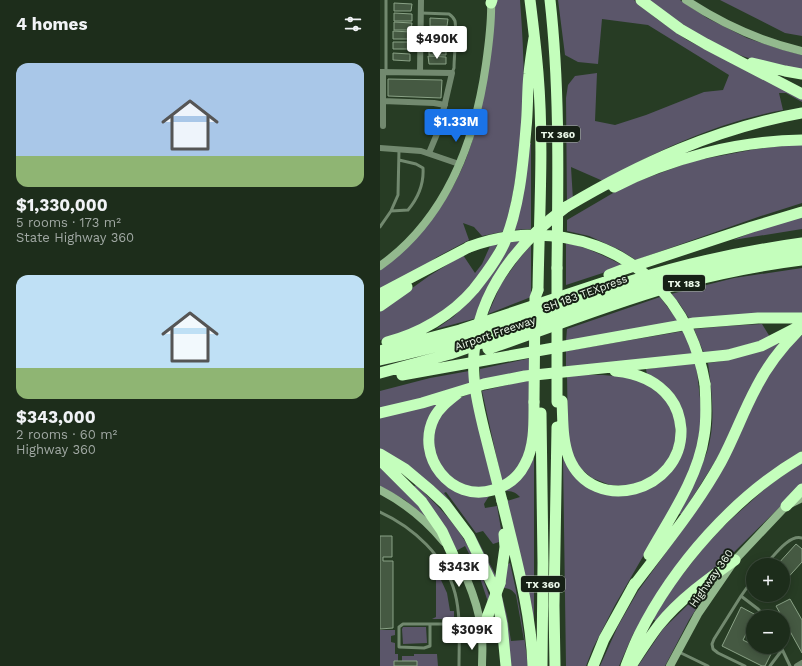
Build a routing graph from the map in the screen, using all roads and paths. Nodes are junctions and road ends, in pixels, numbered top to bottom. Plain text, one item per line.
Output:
1 (386, 0) edge
2 (421, 0) edge
3 (530, 0) edge
4 (550, 0) edge
5 (641, 0) edge
6 (686, 0) edge
7 (491, 1) edge
8 (421, 13) junction
9 (534, 38) junction
10 (802, 51) edge
11 (733, 58) junction
12 (383, 72) edge
13 (420, 72) junction
14 (452, 73) junction
15 (802, 74) edge
16 (802, 94) edge
17 (383, 101) junction
18 (445, 105) junction
19 (797, 113) edge
20 (383, 126) dead end
21 (802, 140) edge
22 (380, 148) edge
23 (399, 149) junction
24 (429, 153) junction
25 (399, 160) junction
26 (459, 164) junction
27 (600, 191) junction
28 (391, 211) junction
29 (802, 212) edge
30 (380, 227) edge
31 (802, 236) edge
32 (802, 243) edge
33 (802, 251) edge
34 (802, 260) edge
35 (382, 262) edge
36 (432, 267) junction
37 (580, 290) junction
38 (380, 294) edge
39 (380, 306) edge
40 (802, 318) edge
41 (802, 326) edge
42 (380, 344) edge
43 (380, 351) edge
44 (380, 360) edge
45 (588, 370) junction
46 (380, 373) edge
47 (402, 375) junction
48 (380, 380) edge
49 (466, 389) junction
50 (559, 401) junction
51 (537, 402) junction
52 (380, 413) edge
53 (380, 454) edge
54 (802, 457) edge
55 (380, 460) edge
56 (802, 489) edge
57 (380, 490) edge
58 (802, 498) edge
59 (786, 506) junction
60 (380, 512) edge
61 (505, 516) junction
62 (802, 538) edge
63 (454, 555) junction
64 (772, 558) edge
65 (735, 560) junction
66 (632, 588) junction
67 (746, 589) edge
68 (741, 596) junction
69 (759, 610) edge
70 (430, 624) junction
71 (458, 624) junction
72 (482, 637) junction
73 (678, 651) junction
74 (778, 654) edge
75 (784, 654) edge
76 (802, 663) edge
77 (459, 666) edge
78 (482, 666) edge
79 (506, 666) edge
80 (533, 666) edge
81 (542, 666) edge
82 (555, 666) edge
83 (592, 666) edge
84 (626, 666) edge
85 (631, 666) edge
86 (670, 666) edge
87 (708, 666) edge
88 (745, 666) edge
89 (770, 666) edge
90 (790, 666) edge
91 (797, 666) edge

1 - 12 lane
2 - 8 street
3 - 9 highway, TX 360
4 - 50 highway, TX 360, bridge
5 - 11 highway
6 - 10 main road
7 - 26 main road
8 - 13 street
8 - 14 lane
9 - 42 highway
9 - 51 highway, TX 360
11 - 15 highway
11 - 16 highway
12 - 13 street
12 - 17 street
13 - 14 street
14 - 18 street
17 - 18 street
17 - 20 street
18 - 24 street
19 - 27 highway
21 - 27 highway
22 - 23 street
23 - 24 street
23 - 25 lane
24 - 26 street
25 - 28 lane
25 - 28 lane
26 - 35 main road
27 - 61 highway, bridge
28 - 30 lane
29 - 37 highway
31 - 37 highway, Airport Freeway / TX 183
32 - 44 highway, SH 183 TEXpress
33 - 46 highway, SH 183 TEXpress
34 - 47 highway, Airport Freeway / TX 183
36 - 38 highway
36 - 39 highway
36 - 66 highway, bridge
37 - 43 highway, Airport Freeway / TX 183
40 - 47 highway
41 - 45 highway
41 - 66 highway
45 - 49 highway
45 - 50 highway
47 - 48 highway, Airport Freeway / TX 183
49 - 51 highway
49 - 52 highway
50 - 82 highway, TX 360
51 - 81 highway, TX 360
53 - 79 highway
54 - 84 highway
55 - 63 highway
56 - 59 highway
57 - 63 main road
58 - 59 main road, Highway 360
59 - 65 main road, Highway 360
60 - 71 lane
61 - 72 highway, bridge
61 - 80 highway
62 - 64 lane
63 - 72 main road
65 - 73 main road, Highway 360
65 - 85 highway
66 - 83 highway
67 - 68 lane
68 - 69 lane
68 - 88 lane
70 - 70 lane
70 - 71 lane
71 - 77 lane
72 - 78 main road
73 - 86 main road, Highway 360
73 - 87 lane
74 - 89 lane
75 - 90 lane
76 - 91 street

